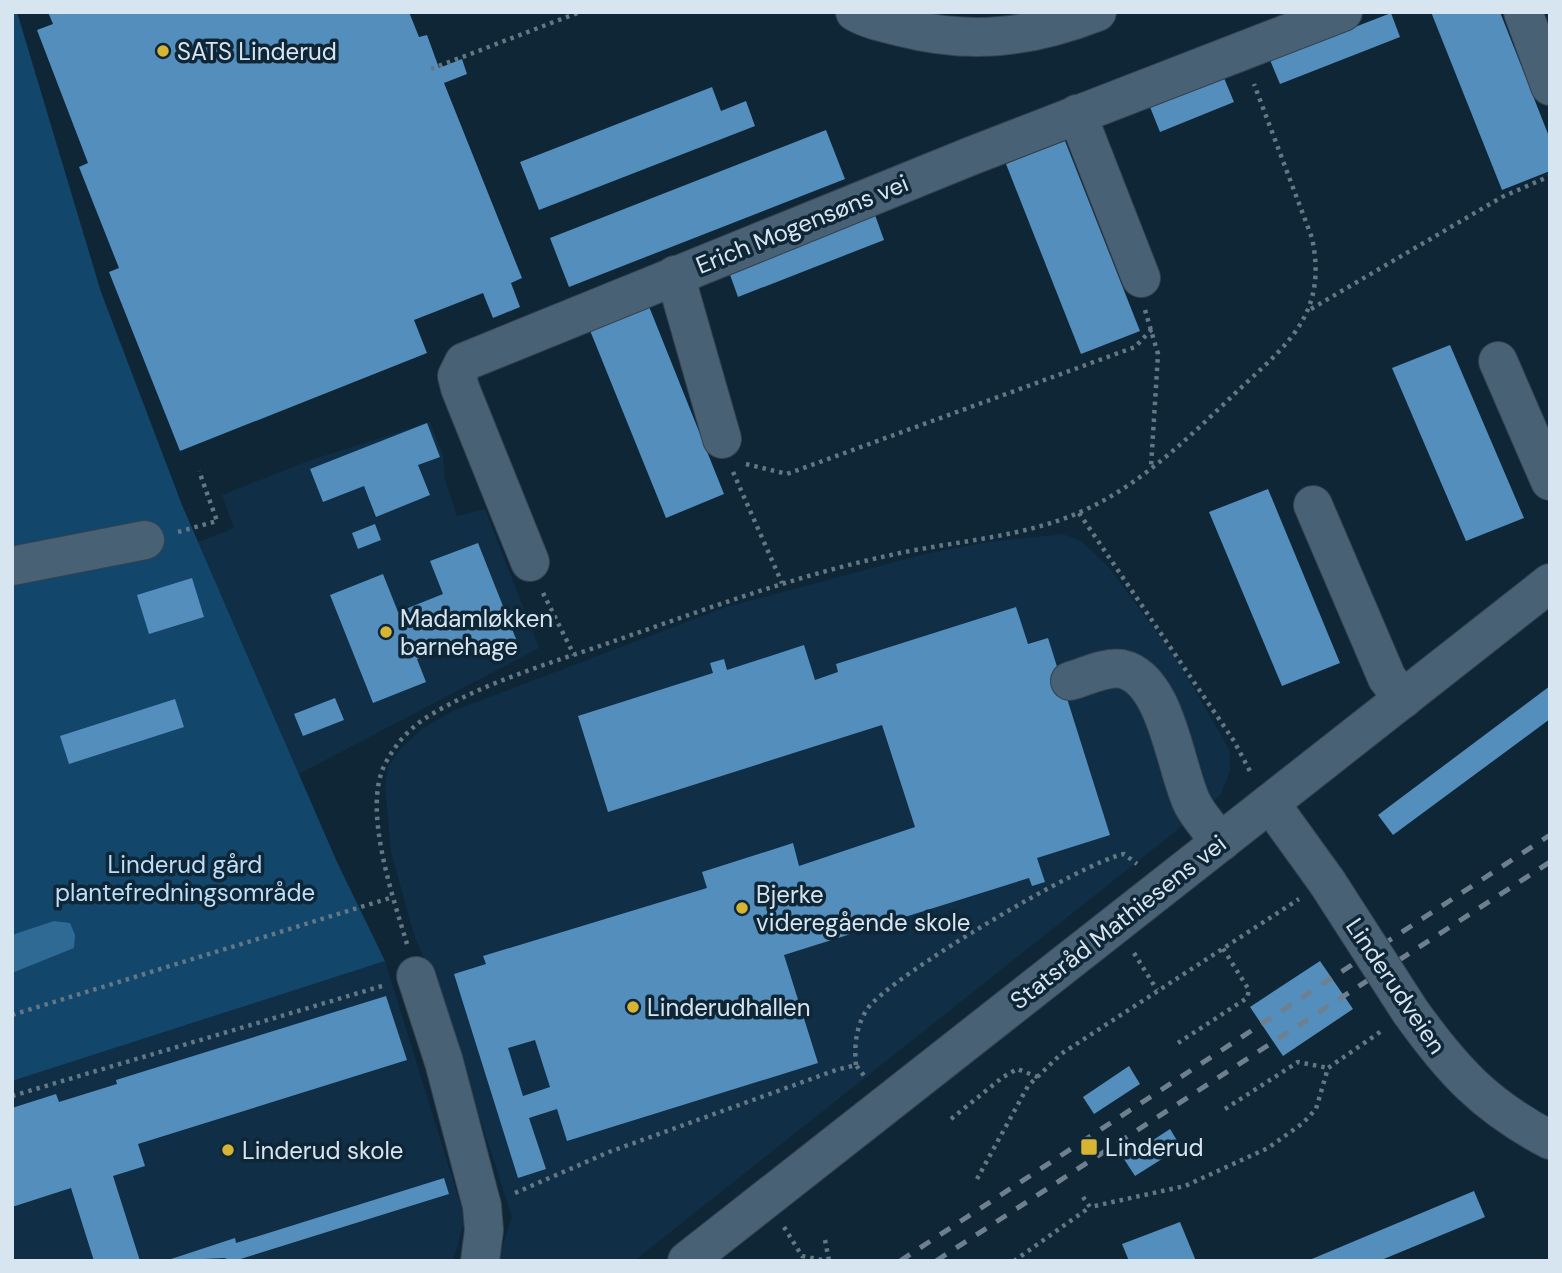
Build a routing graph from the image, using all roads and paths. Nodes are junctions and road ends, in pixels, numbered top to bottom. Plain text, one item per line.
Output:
1 (580, 12) edge
2 (855, 12) edge
3 (1097, 12) edge
4 (1343, 12) edge
5 (1523, 12) edge
6 (1248, 48) junction
7 (431, 69) dead end
8 (1550, 86) edge
9 (1077, 114) junction
10 (1550, 176) edge
11 (675, 275) junction
12 (1141, 278) joint
13 (1310, 309) junction
14 (1152, 329) junction
15 (1498, 361) dead end
16 (725, 450) junction
17 (1151, 468) junction
18 (199, 471) dead end
19 (1550, 481) edge
20 (1312, 505) dead end
21 (1079, 513) junction
22 (145, 540) joint
23 (530, 562) joint
24 (12, 565) edge
25 (782, 583) junction
26 (1550, 583) edge
27 (574, 655) junction
28 (1070, 681) dead end
29 (1403, 699) junction
30 (1263, 792) junction
31 (1221, 842) junction
32 (1142, 871) dead end
33 (1326, 882) junction
34 (393, 897) junction
35 (1128, 943) dead end
36 (1222, 947) junction
37 (416, 976) junction
38 (1157, 990) junction
39 (1410, 1011) junction
40 (12, 1015) edge
41 (1178, 1043) dead end
42 (856, 1065) junction
43 (1328, 1068) junction
44 (1038, 1076) junction
45 (870, 1084) dead end
46 (12, 1096) edge
47 (1225, 1109) dead end
48 (951, 1119) dead end
49 (1550, 1140) edge
50 (977, 1179) dead end
51 (1083, 1197) dead end
52 (482, 1206) junction
53 (1090, 1207) junction
54 (777, 1218) dead end
55 (825, 1240) dead end
56 (480, 1261) edge
57 (687, 1261) edge
58 (828, 1261) edge
59 (1014, 1261) edge

1 - 7 path
2 - 3 street
4 - 6 street, Erich Mogensøns vei
5 - 8 street
6 - 9 street, Erich Mogensøns vei
6 - 13 path
9 - 11 street, Erich Mogensøns vei
9 - 12 street
10 - 13 path
11 - 16 street
11 - 23 street, Erich Mogensøns vei
12 - 14 path
13 - 17 path
14 - 16 path
14 - 17 path
15 - 19 street
16 - 25 path
17 - 21 path
18 - 22 path
20 - 29 street
21 - 25 path
21 - 30 path
22 - 24 street
23 - 27 path
25 - 27 path
26 - 29 street, Statsråd Mathiesens vei
27 - 34 path
28 - 31 street
29 - 30 street, Statsråd Mathiesens vei
30 - 31 street, Statsråd Mathiesens vei
30 - 33 street, Linderudveien
31 - 57 street, Statsråd Mathiesens vei
32 - 42 path
33 - 36 path
33 - 39 street, Linderudveien, bridge
34 - 37 path
34 - 40 path
35 - 38 path
36 - 38 path
36 - 41 path
37 - 46 path
37 - 52 street
38 - 44 path
39 - 43 path
39 - 49 street, Linderudveien
42 - 45 path
42 - 52 path
43 - 47 path
43 - 53 path
44 - 48 path
44 - 50 path
51 - 53 path
52 - 56 street
53 - 59 path
54 - 58 path
55 - 58 path

